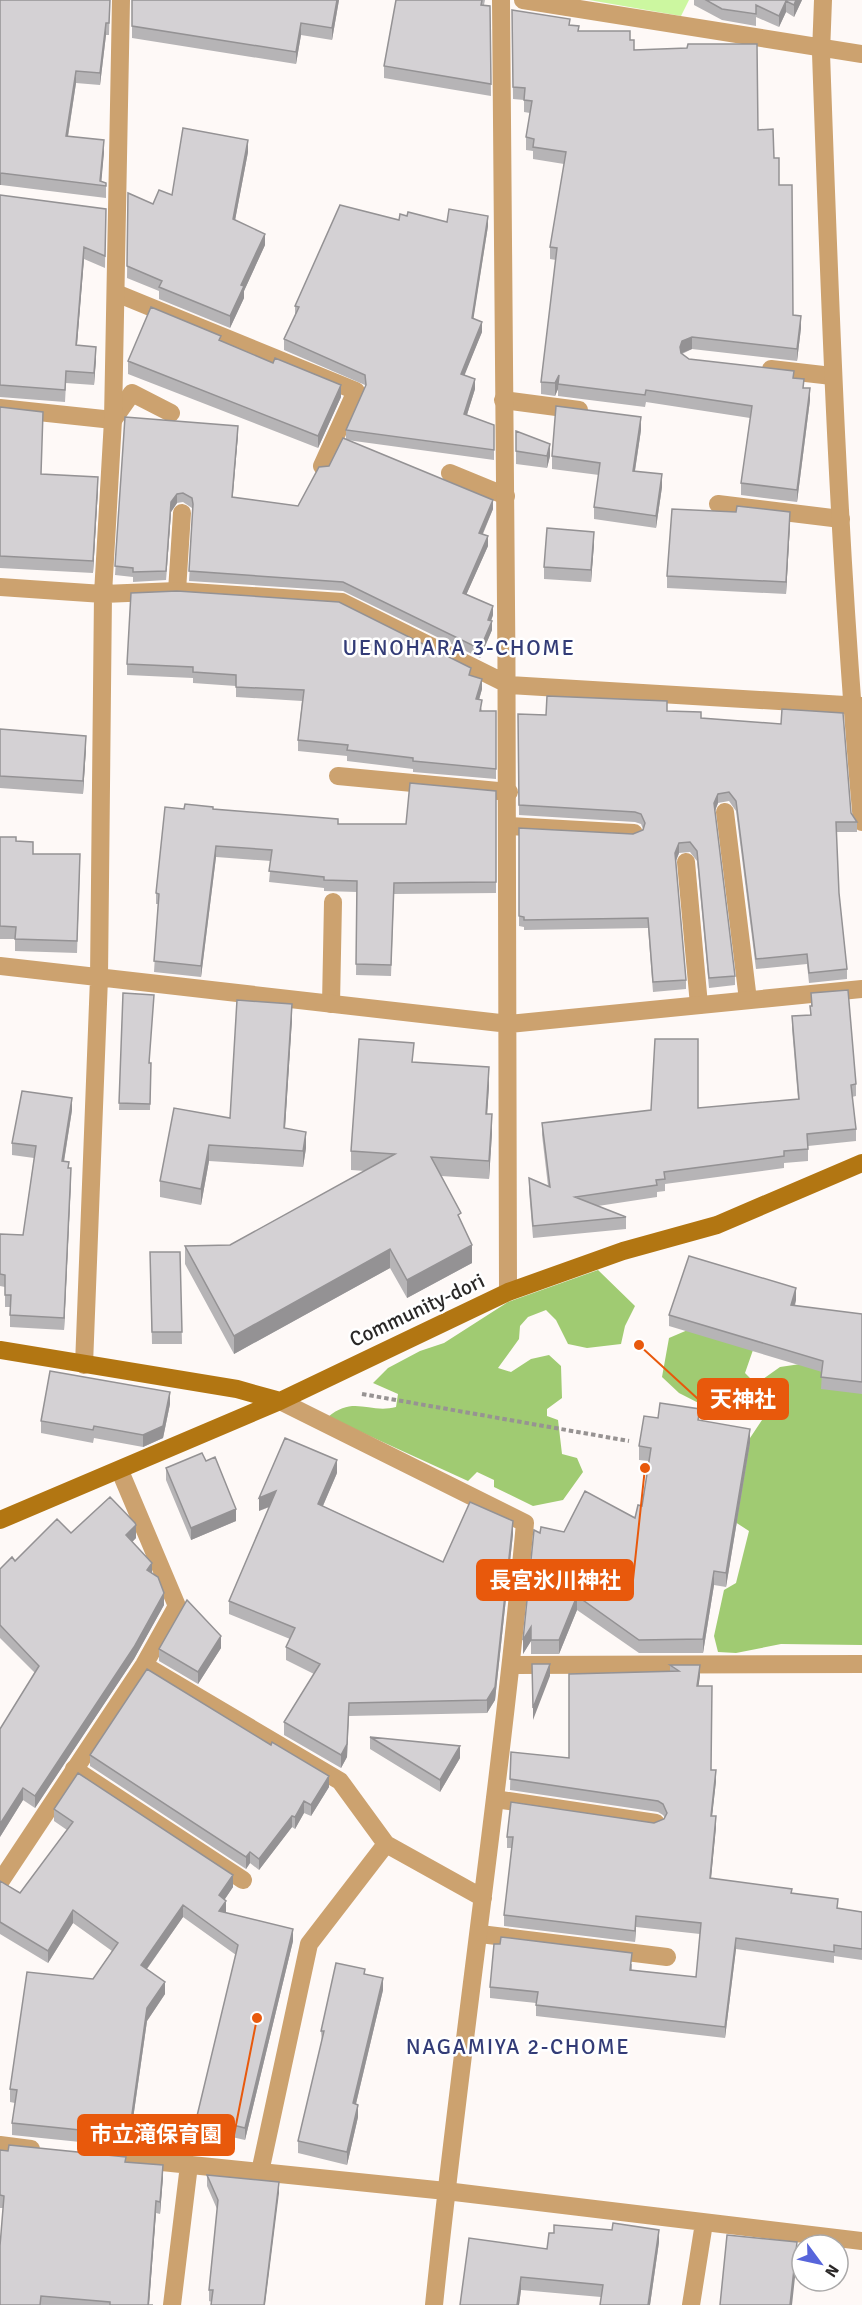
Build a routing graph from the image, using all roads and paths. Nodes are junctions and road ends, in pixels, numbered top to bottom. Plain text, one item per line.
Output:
1 (121, 0) edge
2 (501, 0) edge
3 (523, 0) edge
4 (823, 0) edge
5 (821, 48) junction
6 (862, 54) edge
7 (94, 208) edge
8 (118, 211) junction
9 (116, 293) junction
10 (750, 367) edge
11 (832, 376) junction
12 (503, 400) junction
13 (0, 408) edge
14 (591, 412) edge
15 (171, 413) dead end
16 (113, 420) junction
17 (322, 466) edge
18 (450, 473) dead end
19 (506, 496) junction
20 (718, 504) dead end
21 (182, 513) dead end
22 (841, 519) junction
23 (0, 587) edge
24 (177, 591) junction
25 (103, 594) junction
26 (509, 685) junction
27 (857, 706) edge
28 (338, 776) dead end
29 (509, 792) junction
30 (725, 812) dead end
31 (862, 822) edge
32 (509, 826) junction
33 (633, 833) edge
34 (686, 862) dead end
35 (333, 902) dead end
36 (0, 966) edge
37 (99, 978) junction
38 (862, 989) edge
39 (748, 1000) junction
40 (331, 1004) junction
41 (699, 1005) junction
42 (509, 1024) junction
43 (862, 1163) edge
44 (508, 1292) junction
45 (0, 1350) edge
46 (84, 1365) junction
47 (358, 1393) dead end
48 (280, 1401) junction
49 (629, 1441) dead end
50 (120, 1471) junction
51 (0, 1520) edge
52 (862, 1664) edge
53 (144, 1665) junction
54 (512, 1665) junction
55 (74, 1769) junction
56 (495, 1799) junction
57 (656, 1823) edge
58 (386, 1844) junction
59 (243, 1880) dead end
60 (0, 1882) edge
61 (483, 1898) junction
62 (480, 1934) junction
63 (667, 1957) dead end
64 (0, 2145) edge
65 (47, 2150) edge
66 (82, 2154) edge
67 (189, 2165) junction
68 (260, 2172) junction
69 (446, 2191) junction
70 (704, 2223) junction
71 (862, 2241) edge
72 (172, 2305) edge
73 (434, 2305) edge
74 (691, 2305) edge

1 - 8 street
2 - 12 street
3 - 5 street
4 - 5 street
5 - 6 street
5 - 11 street
7 - 8 street
8 - 9 street
9 - 16 street
9 - 17 street
10 - 11 street
11 - 22 street
12 - 14 street
12 - 19 street
13 - 16 street
15 - 16 street
16 - 25 street
18 - 19 street
19 - 26 street
20 - 22 street
21 - 24 street
22 - 27 street
23 - 25 street
24 - 25 street
24 - 26 street
25 - 37 street
26 - 27 street
26 - 29 street
27 - 31 street
28 - 29 street
29 - 32 street
30 - 39 street
32 - 33 street
32 - 42 street
34 - 41 street
35 - 40 street
36 - 37 street
37 - 40 street
37 - 46 street
38 - 39 street
39 - 41 street
40 - 42 street
41 - 42 street
42 - 44 street
43 - 44 street, Community-dori
44 - 48 street, Community-dori
45 - 46 street
46 - 48 street
47 - 49 path
48 - 50 street, Community-dori
48 - 54 street
50 - 51 street, Community-dori
50 - 53 street
52 - 54 street
53 - 55 street
53 - 58 street
54 - 56 street
55 - 59 street
55 - 60 street
56 - 57 street
56 - 61 street
58 - 61 street
58 - 68 street
61 - 62 street
62 - 63 street
62 - 69 street
64 - 65 street
66 - 67 street
67 - 68 street
67 - 72 street
68 - 69 street
69 - 70 street
69 - 73 street
70 - 71 street
70 - 74 street

